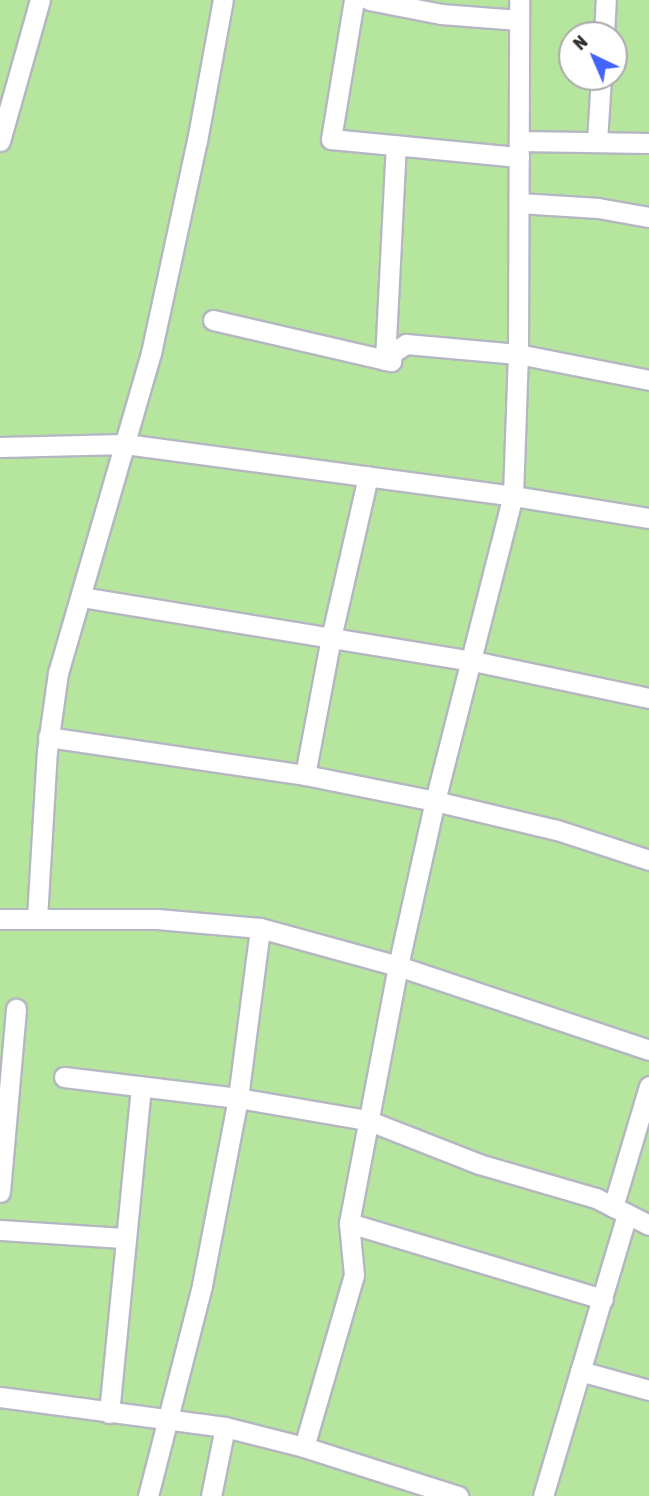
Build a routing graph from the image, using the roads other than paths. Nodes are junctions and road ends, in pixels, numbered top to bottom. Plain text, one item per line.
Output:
1 (40, 0) edge
2 (223, 0) edge
3 (354, 0) edge
4 (369, 0) edge
5 (519, 0) edge
6 (606, 0) edge
7 (519, 20) junction
8 (605, 21) edge
9 (600, 91) edge
10 (597, 141) junction
11 (0, 142) edge
12 (649, 143) edge
13 (396, 145) junction
14 (519, 149) junction
15 (519, 203) junction
16 (649, 217) edge
17 (213, 320) dead end
18 (518, 354) junction
19 (385, 360) junction
20 (649, 380) edge
21 (125, 444) junction
22 (0, 447) edge
23 (368, 476) junction
24 (513, 496) junction
25 (649, 519) edge
26 (81, 597) junction
27 (331, 638) junction
28 (473, 660) junction
29 (649, 698) edge
30 (48, 737) junction
31 (305, 775) junction
32 (435, 801) junction
33 (649, 860) edge
34 (37, 918) junction
35 (0, 919) edge
36 (260, 928) junction
37 (398, 966) junction
38 (16, 1009) dead end
39 (649, 1049) edge
40 (64, 1077) dead end
41 (649, 1086) edge
42 (141, 1087) junction
43 (238, 1098) junction
44 (368, 1120) junction
45 (0, 1192) edge
46 (620, 1211) junction
47 (349, 1223) junction
48 (649, 1225) edge
49 (0, 1230) edge
50 (125, 1238) junction
51 (603, 1299) junction
52 (580, 1371) junction
53 (649, 1390) edge
54 (0, 1397) edge
55 (109, 1413) junction
56 (168, 1420) junction
57 (225, 1427) junction
58 (304, 1447) junction
59 (148, 1496) edge
60 (211, 1496) edge
61 (458, 1496) edge
62 (543, 1496) edge

1 - 11 street
2 - 21 street
3 - 13 street
4 - 7 street
5 - 7 street
6 - 8 street
7 - 14 street
9 - 10 street
10 - 12 street
10 - 14 street
13 - 14 street
13 - 19 street
14 - 15 street
15 - 16 street
15 - 18 street
17 - 19 street
18 - 19 street
18 - 20 street
18 - 24 street
21 - 22 street
21 - 23 street
21 - 26 street
23 - 24 street
23 - 27 street
24 - 25 street
24 - 28 street
26 - 27 street
26 - 30 street
27 - 28 street
27 - 31 street
28 - 29 street
28 - 32 street
30 - 31 street
30 - 34 street
31 - 32 street
32 - 33 street
32 - 37 street
34 - 35 street
34 - 36 street
36 - 37 street
36 - 43 street
37 - 39 street
37 - 44 street
38 - 45 street
40 - 42 street
41 - 46 street
42 - 43 street
42 - 50 street
43 - 44 street
43 - 56 street
44 - 46 street
44 - 47 street
46 - 48 street
46 - 51 street
47 - 51 street
47 - 58 street
49 - 50 street
50 - 55 street
51 - 52 street
52 - 53 street
52 - 62 street
54 - 55 street
55 - 56 street
56 - 57 street
56 - 59 street
57 - 58 street
57 - 60 street
58 - 61 street

